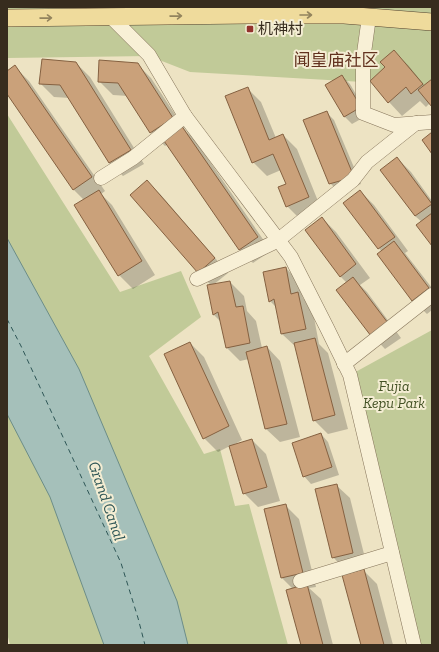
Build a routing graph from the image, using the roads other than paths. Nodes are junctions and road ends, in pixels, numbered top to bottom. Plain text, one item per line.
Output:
1 (344, 11) edge
2 (110, 16) junction
3 (369, 17) junction
4 (7, 18) edge
5 (432, 22) edge
6 (185, 116) junction
7 (432, 122) edge
8 (416, 123) junction
9 (100, 178) dead end
10 (279, 240) junction
11 (197, 279) dead end
12 (432, 295) edge
13 (344, 364) junction
14 (392, 553) junction
15 (300, 581) dead end
16 (414, 645) edge

2 -> 1 main road
1 - 3 main road
4 -> 2 main road
2 - 6 street
3 - 5 main road
3 - 8 street
6 - 9 street
6 - 10 street
7 - 8 street
8 - 10 street
10 - 11 street
10 - 13 street
12 - 13 street
13 - 14 street
14 - 15 street
14 - 16 street

